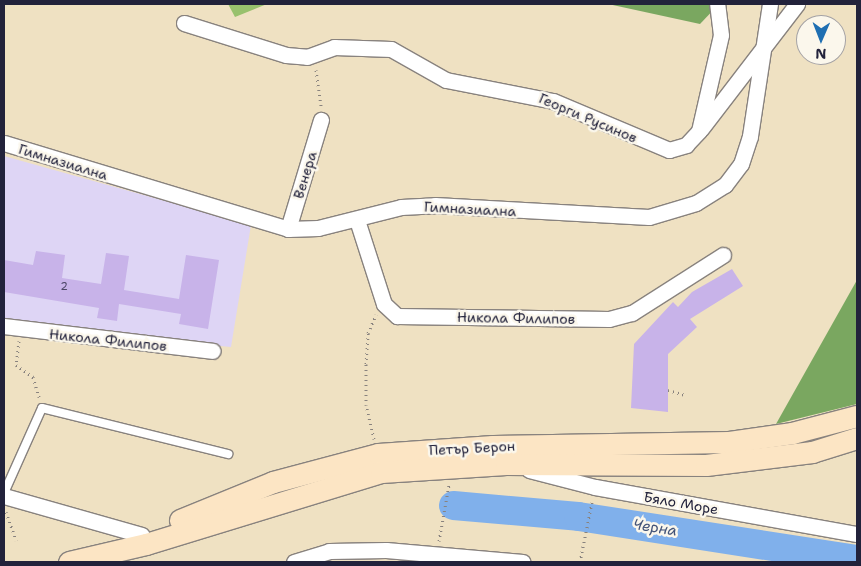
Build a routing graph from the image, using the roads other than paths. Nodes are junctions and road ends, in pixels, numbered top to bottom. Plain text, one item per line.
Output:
1 (717, 4) edge
2 (770, 4) edge
3 (797, 4) edge
4 (184, 23) dead end
5 (763, 50) junction
6 (321, 120) road end
7 (700, 131) junction
8 (4, 143) edge
9 (357, 220) junction
10 (288, 229) junction
11 (723, 255) dead end
12 (4, 326) edge
13 (213, 351) dead end
14 (857, 416) edge
15 (857, 438) edge
16 (677, 444) junction
17 (228, 454) dead end
18 (506, 464) junction
19 (678, 466) junction
20 (4, 495) edge
21 (857, 534) edge
22 (142, 535) junction
23 (102, 555) junction
24 (69, 562) edge
25 (294, 562) edge
26 (522, 562) edge

1 - 7 street
2 - 5 street, Гимназиална
3 - 5 street, Георги Русинов
4 - 7 street, Георги Русинов
5 - 7 street, Георги Русинов
5 - 9 street, Гимназиална
6 - 10 street, Венера
8 - 10 street, Гимназиална
9 - 10 street, Гимназиална
9 - 11 street, Никола Филипов
12 - 13 street, Никола Филипов
14 - 16 main road, Петър Берон
15 - 19 main road, Петър Берон
16 - 19 main road
16 - 22 main road, Петър Берон
17 - 20 lane
18 - 19 main road, Петър Берон
18 - 21 street, Бяло Море
18 - 23 main road, Петър Берон
20 - 22 street
22 - 23 main road, Петър Берон
23 - 24 main road, Петър Берон
25 - 26 street

